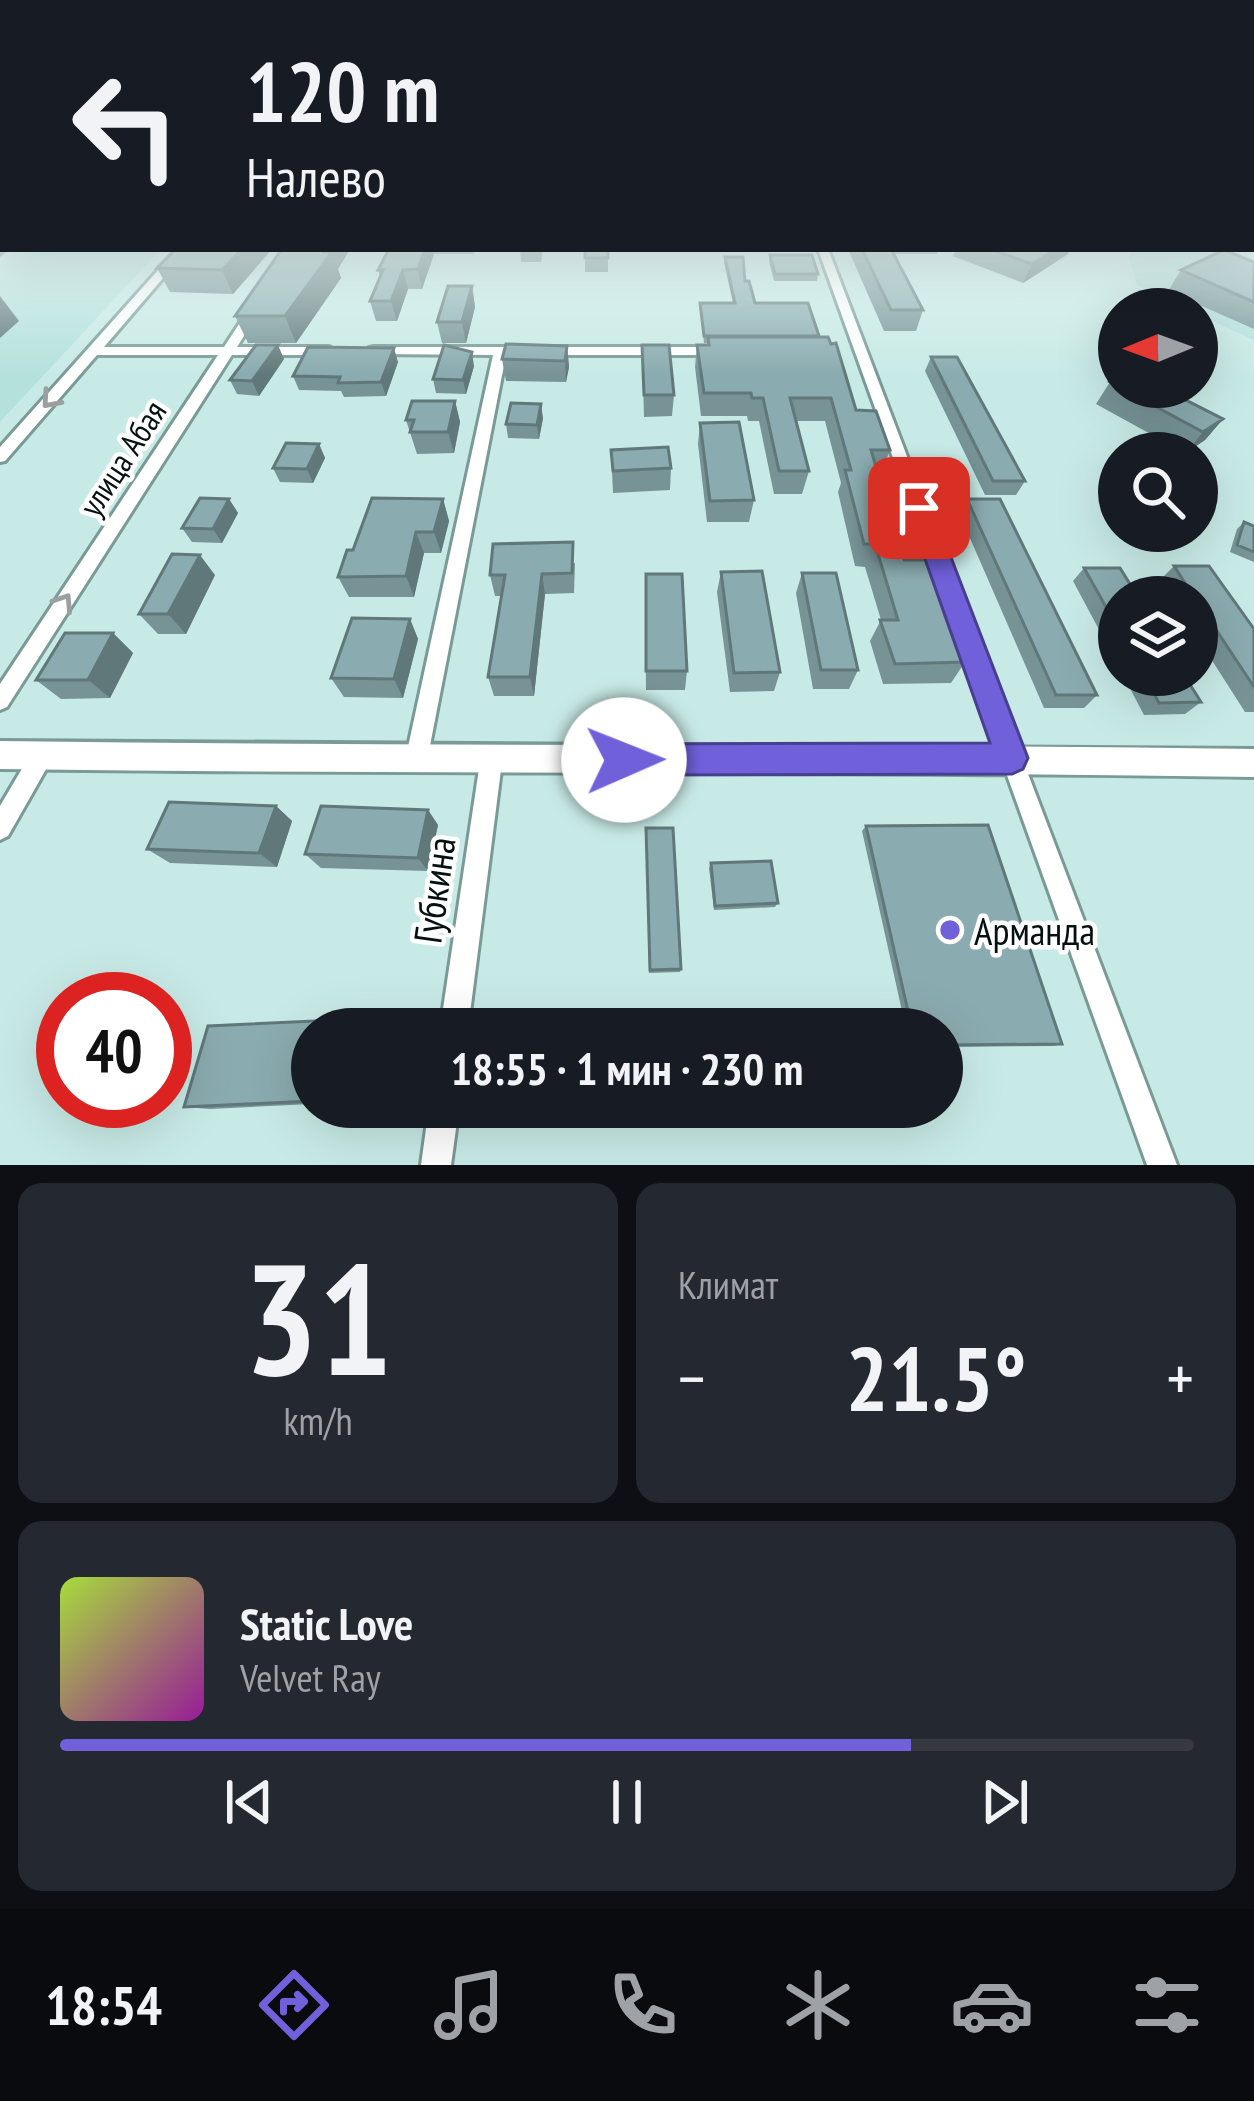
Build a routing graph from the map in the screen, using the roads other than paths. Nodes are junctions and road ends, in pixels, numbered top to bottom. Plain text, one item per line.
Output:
1 (168, 266) edge
2 (829, 266) edge
3 (262, 298) edge
4 (93, 351) junction
5 (227, 351) junction
6 (340, 351) edge
7 (363, 351) edge
8 (500, 351) junction
9 (744, 351) edge
10 (838, 351) edge
11 (861, 351) junction
12 (0, 457) edge
13 (0, 700) edge
14 (0, 755) edge
15 (41, 757) junction
16 (1012, 758) junction
17 (416, 761) junction
18 (491, 762) junction
19 (1254, 763) edge
20 (0, 828) edge
21 (457, 1008) edge
22 (441, 1128) edge
23 (436, 1165) edge
24 (1162, 1165) edge

1 - 4 street
2 - 11 street
3 - 5 street, улица Абая
4 - 5 street
4 -> 12 street
5 - 6 street
13 -> 5 street, улица Абая
7 - 8 street
8 - 9 street
8 - 17 street
10 - 11 street
11 - 16 street
14 - 15 street
15 - 17 street
15 - 20 street
16 - 18 street
16 - 19 street
16 - 24 street
17 - 18 street
18 - 21 street, Губкина
22 - 23 street

